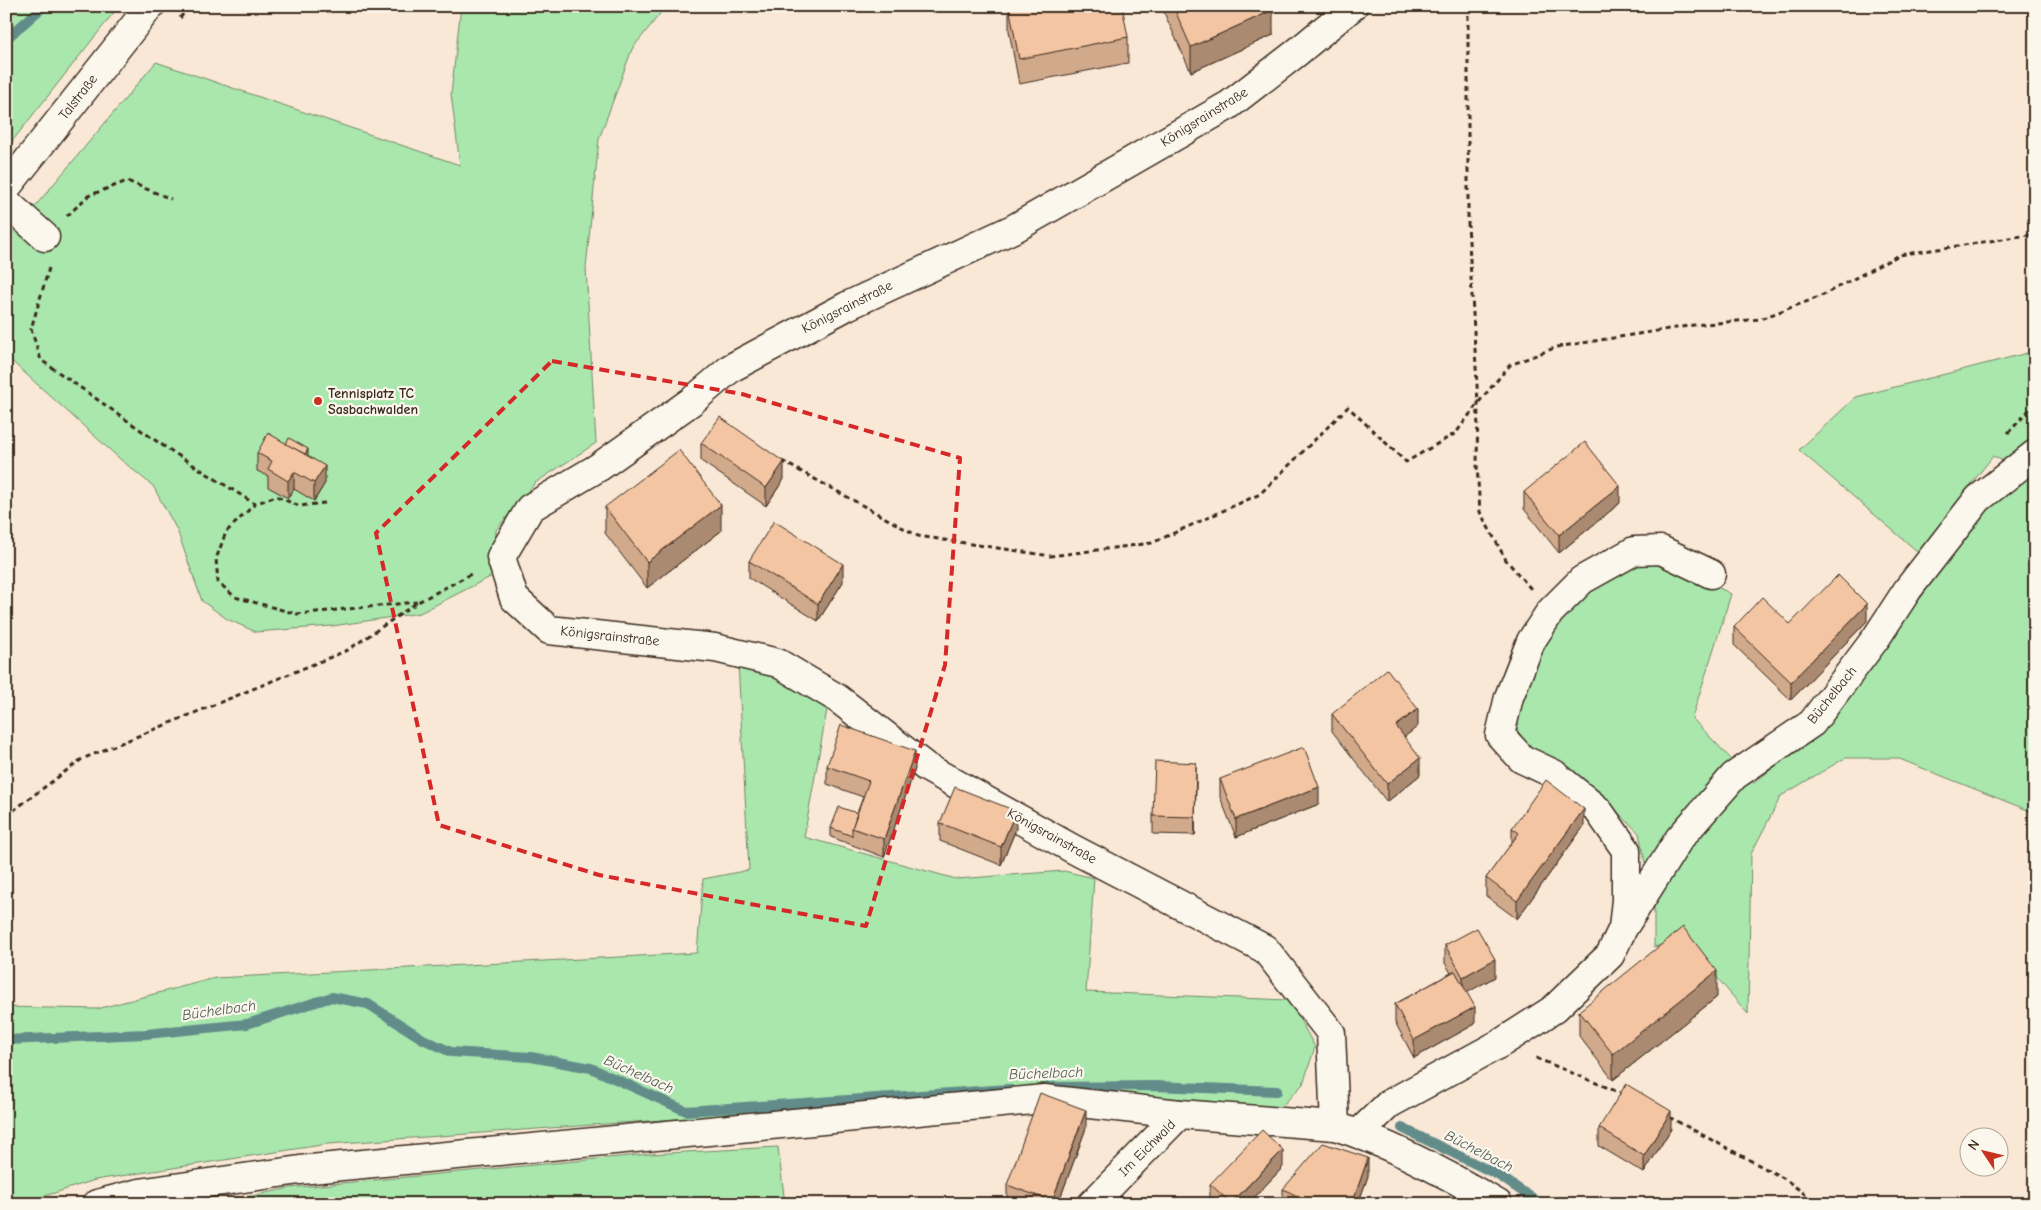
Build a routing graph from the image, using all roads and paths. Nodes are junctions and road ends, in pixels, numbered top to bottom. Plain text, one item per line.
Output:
1 (150, 6) edge
2 (1352, 6) edge
3 (1468, 6) edge
4 (6, 188) edge
5 (171, 198) dead end
6 (6, 202) edge
7 (2035, 234) edge
8 (45, 237) junction
9 (1478, 403) junction
10 (2035, 454) edge
11 (776, 458) edge
12 (325, 503) dead end
13 (255, 504) junction
14 (501, 558) junction
15 (1711, 574) dead end
16 (418, 602) junction
17 (1550, 612) junction
18 (6, 816) edge
19 (1623, 928) junction
20 (1501, 1043) junction
21 (1625, 1095) edge
22 (1180, 1114) junction
23 (1668, 1116) edge
24 (1347, 1130) junction
25 (97, 1204) edge
26 (1092, 1204) edge
27 (1498, 1204) edge
28 (1818, 1204) edge

1 - 4 street, Talstraße
2 - 14 street, Königsrainstraße
3 - 9 path
5 - 8 path
6 - 8 street
7 - 9 path
8 - 13 path
9 - 11 path
9 - 17 path
10 - 19 street, Büchelbach
12 - 13 path
13 - 16 path
14 - 16 path
14 - 24 street, Königsrainstraße
15 - 17 street, Büchelbach
16 - 18 path
17 - 19 street, Büchelbach
19 - 20 street, Büchelbach
20 - 21 path
20 - 24 street, Büchelbach
22 - 24 street
22 - 25 street
22 - 26 street, Im Eichwald
23 - 28 path
24 - 27 street

